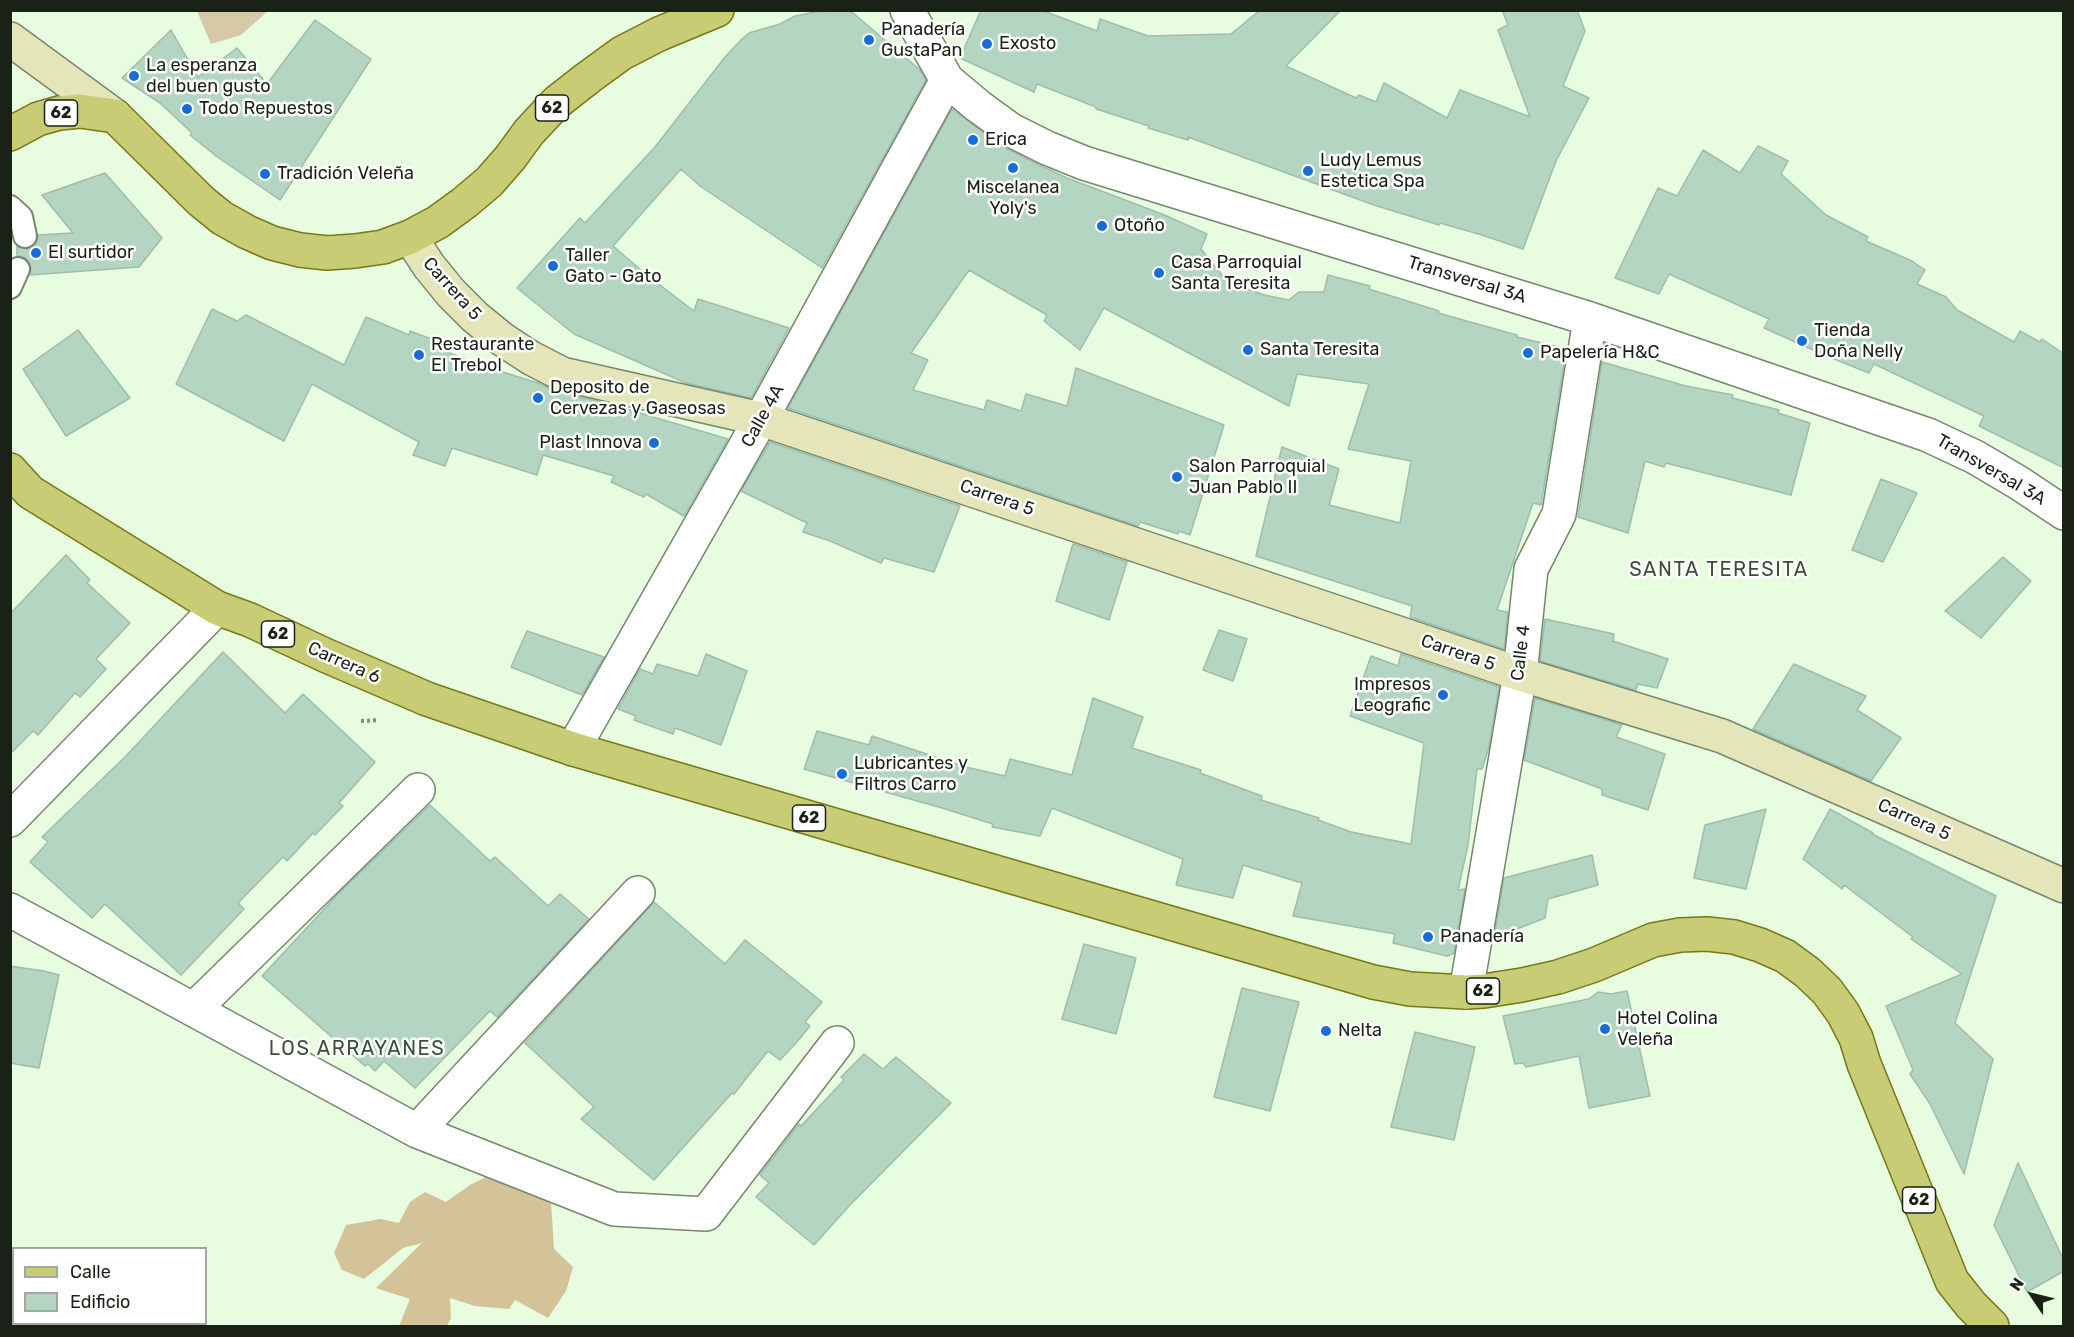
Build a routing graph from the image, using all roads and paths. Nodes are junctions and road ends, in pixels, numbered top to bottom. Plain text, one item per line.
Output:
1 (717, 10) edge
2 (907, 10) edge
3 (10, 39) edge
4 (947, 80) junction
5 (115, 116) junction
6 (10, 134) edge
7 (10, 207) edge
8 (25, 236) dead end
9 (410, 237) junction
10 (1590, 319) junction
11 (761, 419) junction
12 (10, 470) edge
13 (2064, 513) edge
14 (217, 608) junction
15 (1520, 674) junction
16 (573, 749) junction
17 (418, 790) dead end
18 (10, 820) edge
19 (2064, 886) edge
20 (638, 893) dead end
21 (10, 910) edge
22 (1466, 992) junction
23 (194, 1010) junction
24 (837, 1043) dead end
25 (417, 1131) junction
26 (1992, 1326) edge

1 - 9 main road, 62
2 - 4 street, Transversal 3A
3 - 5 street
4 - 10 street, Transversal 3A
4 - 11 street, Calle 4A
5 - 6 main road, 62
5 - 9 main road, 62
7 - 8 lane
9 - 11 street, Carrera 5
10 - 13 street, Transversal 3A
10 - 15 street, Calle 4
11 - 15 street, Carrera 5
11 - 16 street, Calle 4A
12 - 14 main road, Carrera 6 / 62
14 - 16 main road, Carrera 6 / 62
14 - 18 street
15 - 19 street, Carrera 5
15 - 22 street, Calle 4
16 - 22 main road, 62
17 - 23 street
20 - 25 street
21 - 23 street
22 - 26 main road, 62
23 - 25 street
24 - 25 street

